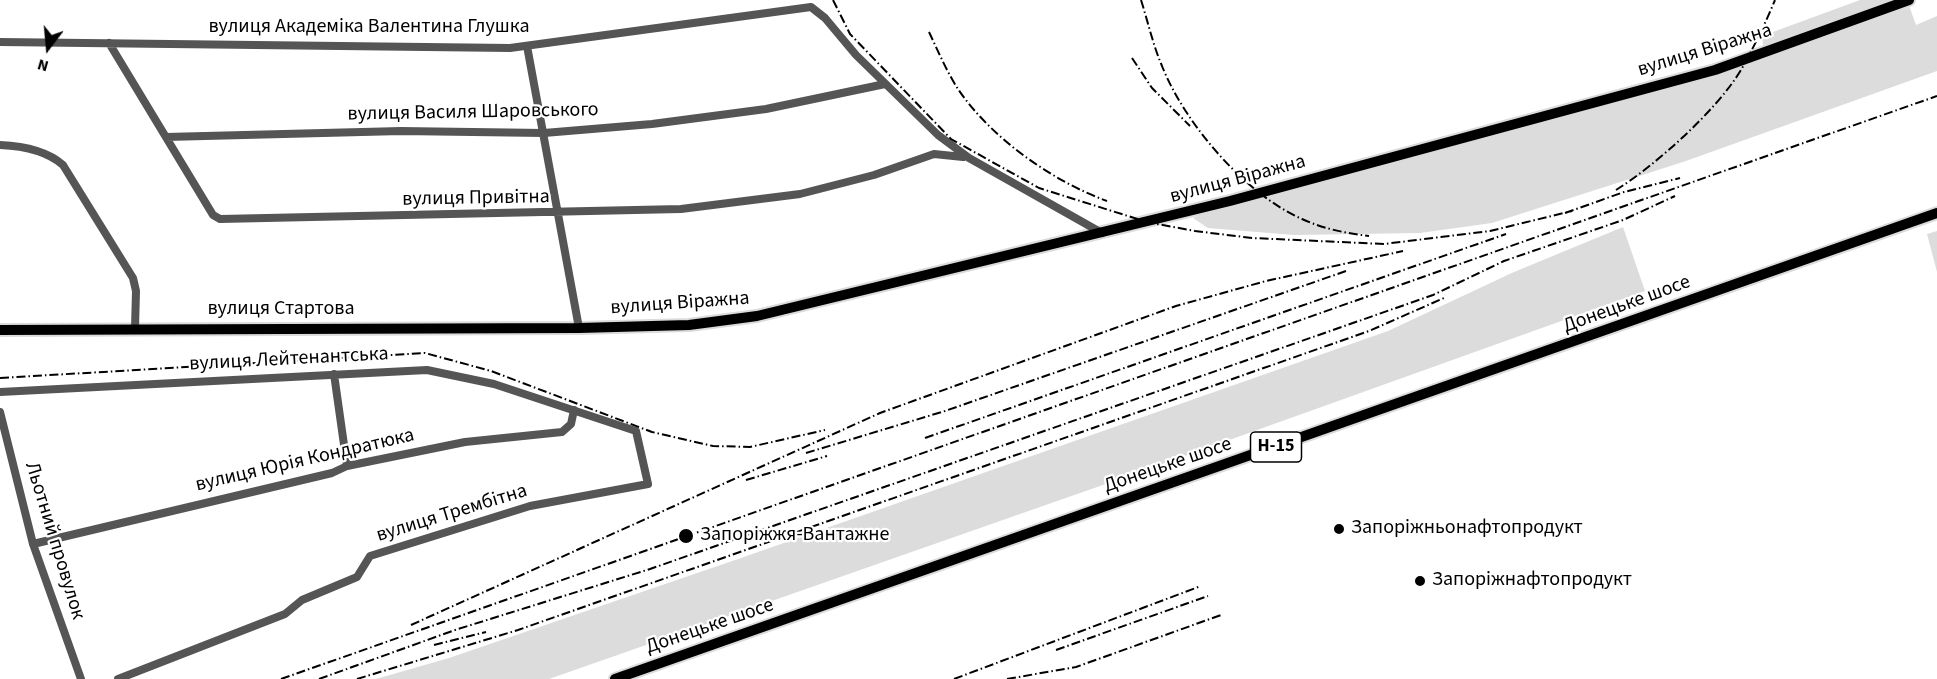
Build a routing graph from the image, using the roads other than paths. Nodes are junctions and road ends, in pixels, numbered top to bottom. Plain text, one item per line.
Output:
1 (1909, 0) edge
2 (0, 42) edge
3 (109, 43) junction
4 (527, 46) junction
5 (885, 84) junction
6 (544, 133) junction
7 (938, 135) junction
8 (166, 137) junction
9 (0, 145) edge
10 (934, 154) junction
11 (969, 158) junction
12 (560, 213) junction
13 (1937, 213) edge
14 (1102, 233) junction
15 (135, 328) junction
16 (562, 328) joint
17 (579, 328) junction
18 (0, 330) edge
19 (334, 374) junction
20 (0, 392) edge
21 (574, 410) junction
22 (0, 412) edge
23 (347, 466) junction
24 (648, 484) joint
25 (33, 544) junction
26 (81, 679) edge
27 (118, 679) edge
28 (615, 679) edge

1 - 14 main road, вулиця Віражна
2 - 3 street, вулиця Академіка Валентина Глушка
3 - 4 street, вулиця Академіка Валентина Глушка
3 - 8 street, вулиця Привітна
4 - 5 street, вулиця Академіка Валентина Глушка
4 - 6 street
5 - 6 street, вулиця Василя Шаровського
5 - 7 street
6 - 8 street, вулиця Василя Шаровського
6 - 12 street
7 - 10 street
7 - 11 street
8 - 12 street, вулиця Привітна
9 - 15 street
10 - 11 street
10 - 12 street, вулиця Привітна
11 - 14 street
12 - 17 street
13 - 28 main road, Донецьке шосе / Н-15
14 - 17 main road, вулиця Віражна
15 - 16 main road, вулиця Стартова
15 - 18 main road, вулиця Стартова
16 - 17 main road, вулиця Віражна
19 - 20 street, вулиця Лейтенантська
19 - 21 street, вулиця Лейтенантська
19 - 23 street
21 - 23 street, вулиця Юрія Кондратюка
21 - 24 street, вулиця Лейтенантська
22 - 25 street, Льотний провулок
23 - 25 street, вулиця Юрія Кондратюка
24 - 27 street, вулиця Трембітна
25 - 26 street, Льотний провулок

